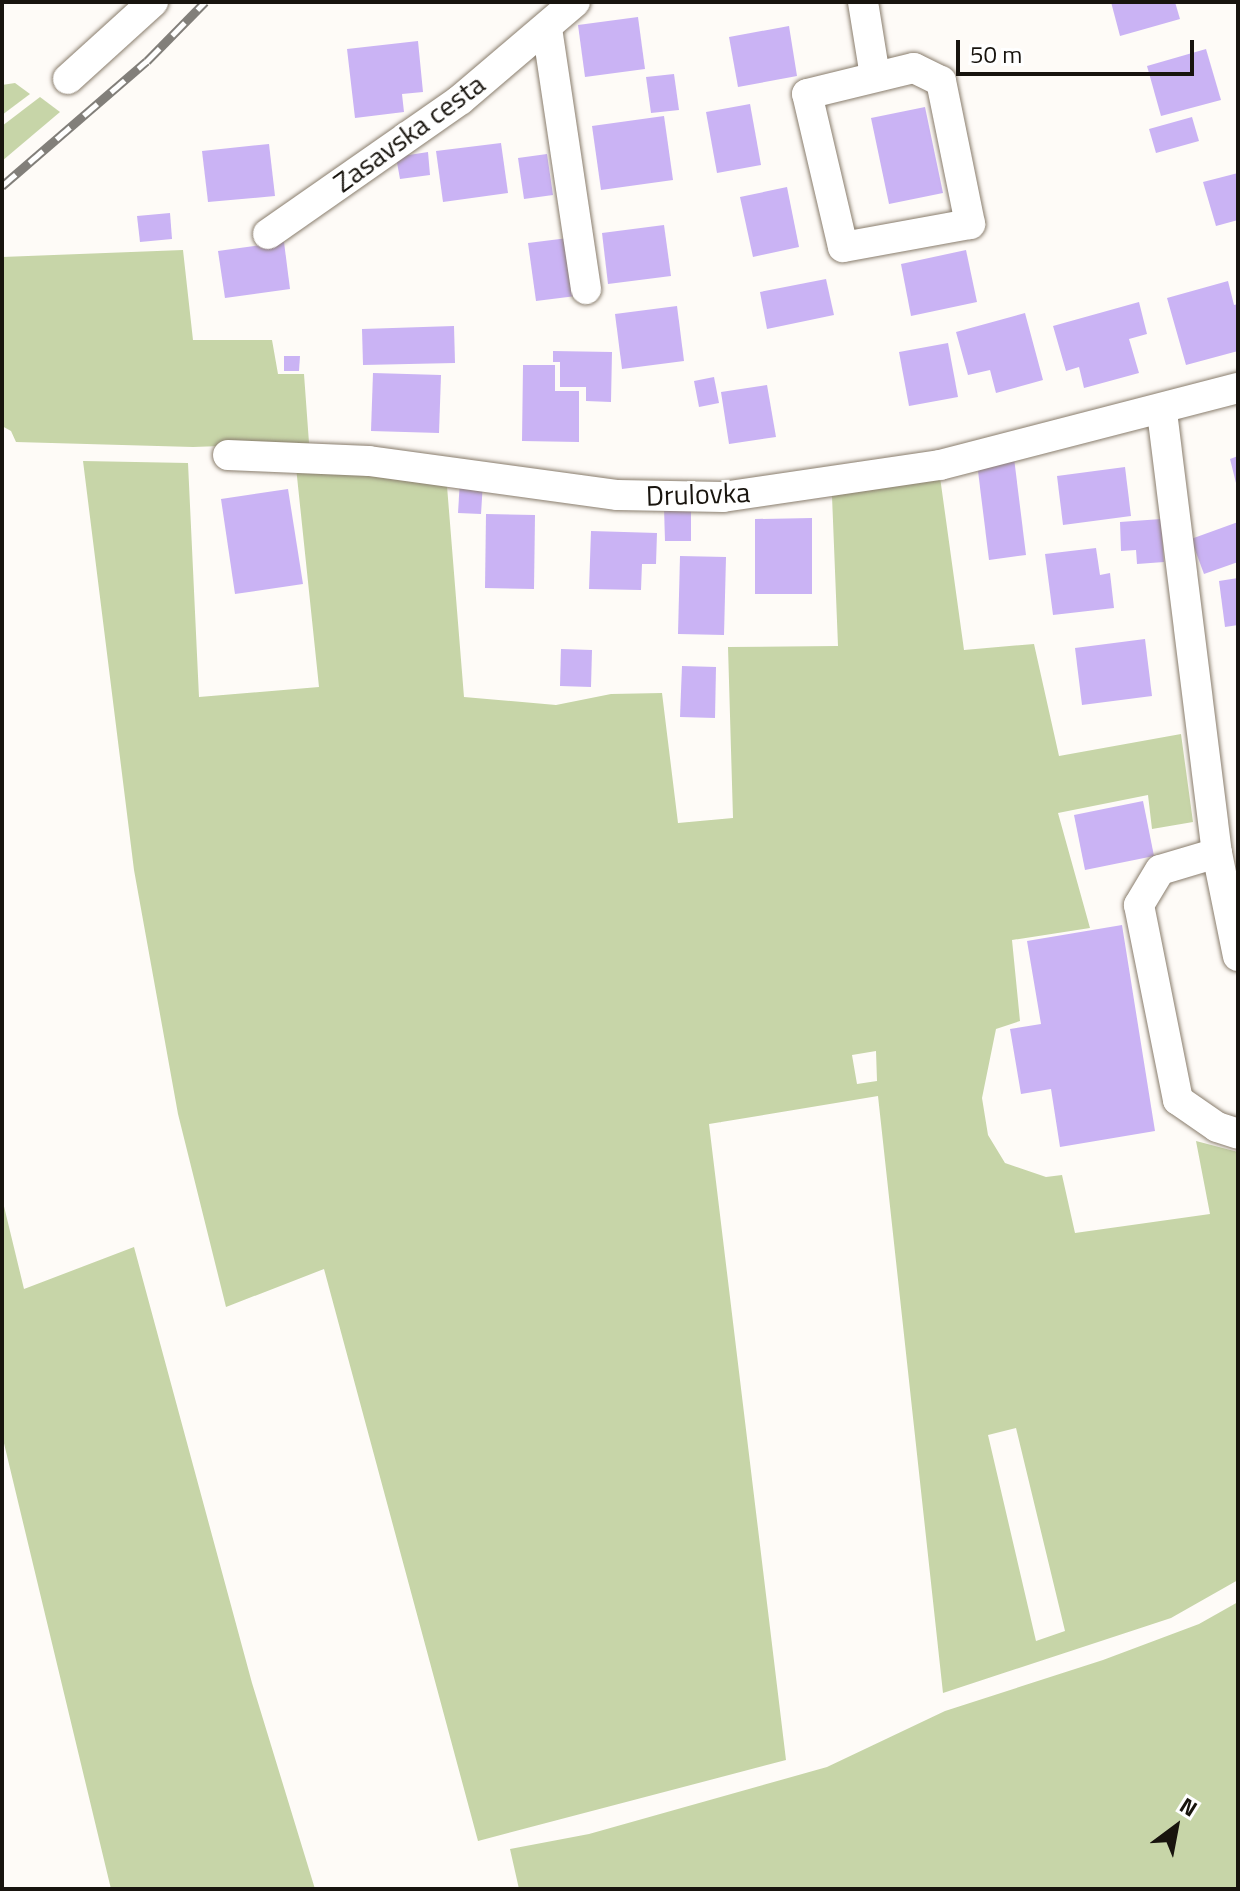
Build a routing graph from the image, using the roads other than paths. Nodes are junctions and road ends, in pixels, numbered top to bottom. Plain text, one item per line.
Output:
1 (153, 2) edge
2 (575, 2) edge
3 (863, 2) edge
4 (547, 28) junction
5 (875, 76) junction
6 (68, 79) dead end
7 (268, 234) dead end
8 (586, 289) dead end
9 (1238, 388) edge
10 (1162, 412) junction
11 (228, 455) dead end
12 (1217, 853) junction
13 (1238, 956) edge
14 (1238, 1134) edge

1 - 6 street
2 - 4 street, Zasavska cesta
3 - 5 street
4 - 7 street, Zasavska cesta
4 - 8 street
5 - 5 street
9 - 10 street, Drulovka
10 - 11 street, Drulovka
10 - 12 street
12 - 13 street
12 - 14 street

